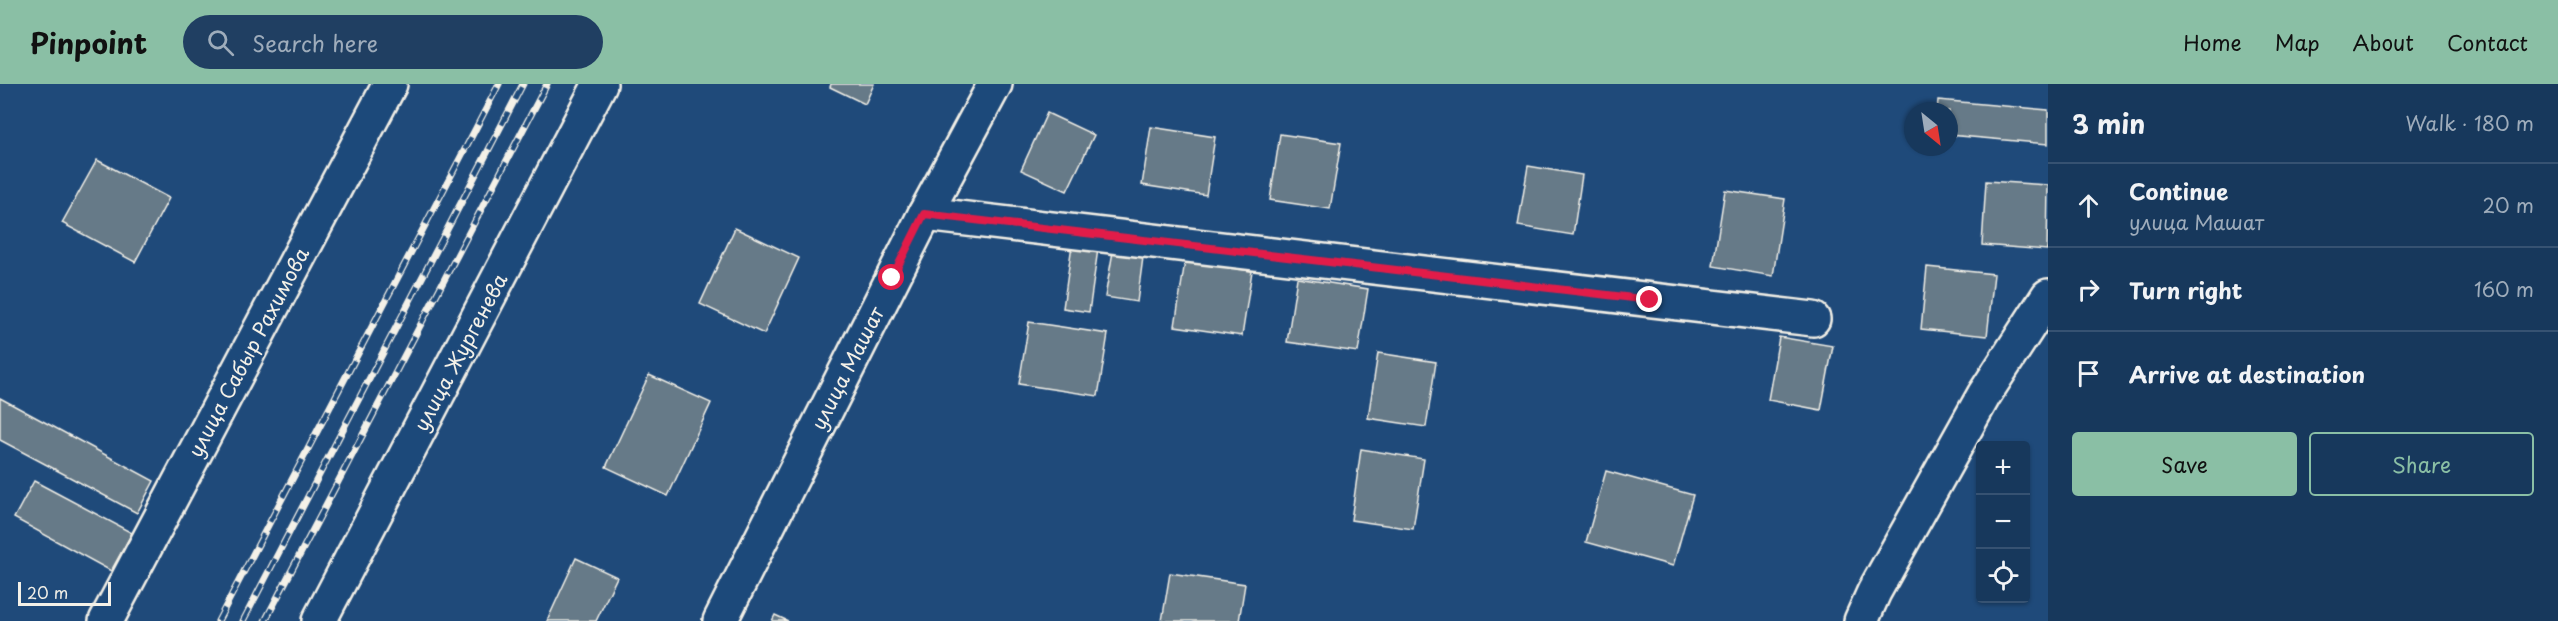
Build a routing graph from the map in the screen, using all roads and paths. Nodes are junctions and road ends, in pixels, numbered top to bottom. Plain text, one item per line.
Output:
1 (390, 84) edge
2 (600, 84) edge
3 (995, 84) edge
4 (924, 214) junction
5 (2048, 296) edge
6 (1813, 319) dead end
7 (106, 621) edge
8 (319, 621) edge
9 (720, 621) edge
10 (1861, 621) edge

1 - 7 street, улица Сабыр Рахимова
2 - 8 street, улица Жургенева
3 - 4 street, улица Машат
4 - 6 street
4 - 9 street, улица Машат
5 - 10 street

